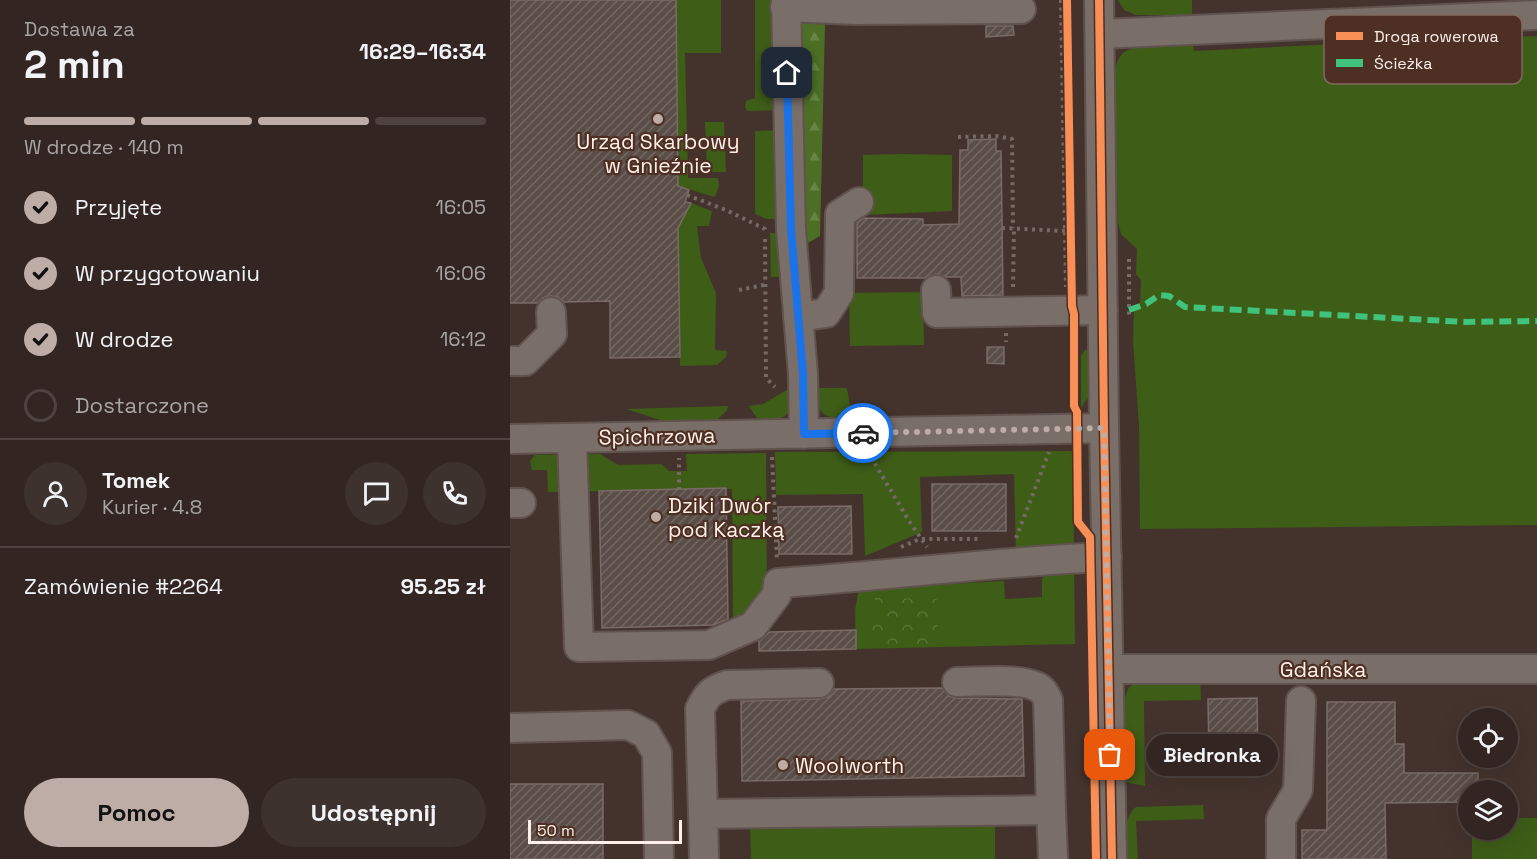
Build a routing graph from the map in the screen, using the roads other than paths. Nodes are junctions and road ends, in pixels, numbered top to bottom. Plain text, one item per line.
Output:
1 (1099, 0) edge
2 (786, 3) edge
3 (1021, 9) dead end
4 (1537, 15) edge
5 (1522, 16) edge
6 (1324, 24) edge
7 (1100, 34) junction
8 (859, 202) dead end
9 (936, 290) dead end
10 (1102, 310) junction
11 (550, 312) dead end
12 (798, 317) junction
13 (510, 361) edge
14 (1104, 428) junction
15 (804, 434) junction
16 (572, 438) junction
17 (510, 439) edge
18 (1107, 557) junction
19 (1109, 669) junction
20 (1537, 669) edge
21 (957, 682) dead end
22 (819, 683) dead end
23 (1301, 701) dead end
24 (510, 728) edge
25 (1051, 810) junction
26 (703, 814) junction
27 (659, 859) edge
28 (704, 859) edge
29 (1053, 859) edge
30 (1112, 859) edge
31 (1281, 859) edge

1 - 7 street
2 - 3 street
2 - 12 street
4 - 5 street
6 - 7 street
7 - 10 street
8 - 12 street
9 - 10 street
10 - 14 street
11 - 13 street
12 - 15 street
14 - 15 street, Spichrzowa
14 - 18 street
15 - 16 street, Spichrzowa
16 - 17 street, Spichrzowa
16 - 18 street
18 - 19 street
19 - 20 street, Gdańska
19 - 30 street
21 - 25 street
22 - 26 street
23 - 31 street
24 - 27 street
25 - 26 street
25 - 29 street
26 - 28 street

